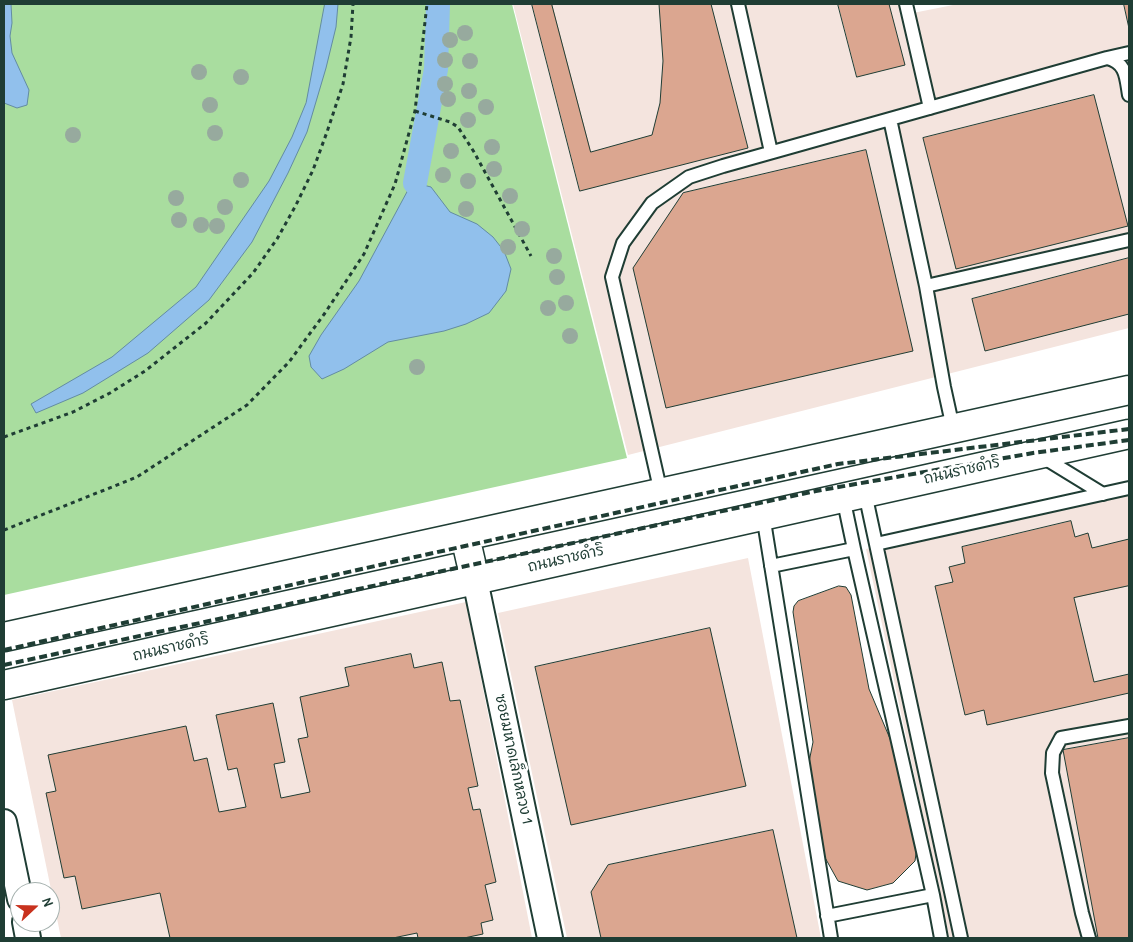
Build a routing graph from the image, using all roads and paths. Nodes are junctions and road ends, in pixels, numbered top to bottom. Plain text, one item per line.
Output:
1 (353, 4) edge
2 (427, 4) edge
3 (738, 4) edge
4 (906, 4) edge
5 (1129, 53) edge
6 (1107, 58) junction
7 (1129, 95) edge
8 (930, 108) junction
9 (415, 112) junction
10 (890, 119) junction
11 (771, 152) junction
12 (1129, 240) edge
13 (531, 256) dead end
14 (926, 286) junction
15 (1129, 390) edge
16 (1074, 402) junction
17 (943, 431) junction
18 (1129, 434) edge
19 (4, 437) edge
20 (1050, 451) junction
21 (941, 475) junction
22 (1129, 488) edge
23 (661, 493) junction
24 (1103, 494) junction
25 (854, 495) junction
26 (763, 515) junction
27 (4, 530) edge
28 (465, 536) junction
29 (876, 544) junction
30 (854, 549) junction
31 (771, 566) junction
32 (475, 580) junction
33 (4, 637) edge
34 (4, 685) edge
35 (1129, 726) edge
36 (4, 822) edge
37 (16, 882) edge
38 (933, 895) junction
39 (827, 916) junction
40 (550, 938) edge
41 (831, 938) edge
42 (941, 938) edge
43 (961, 938) edge
44 (1089, 938) edge

1 - 19 path
2 - 9 path
3 - 11 lane
4 - 8 lane
5 - 6 lane
6 - 7 lane
6 - 8 lane
8 - 10 lane
9 - 13 path
9 - 27 path
10 - 11 lane
10 - 14 lane
11 - 23 lane
12 - 14 lane
14 - 17 lane
15 - 16 main road
16 - 17 main road
16 - 20 main road
17 - 21 main road
17 - 23 main road
18 - 20 main road, ถนนราชดำริ
20 - 21 main road, ถนนราชดำริ
20 - 24 lane
21 - 25 main road, ถนนราชดำริ
22 - 24 lane
23 - 28 main road
24 - 29 lane
25 - 26 main road, ถนนราชดำริ
25 - 29 lane
25 - 30 lane
26 - 31 lane
26 - 32 main road, ถนนราชดำริ
28 - 32 main road
28 - 33 main road
29 - 43 lane
30 - 31 lane
30 - 38 lane
31 - 39 lane
32 - 34 main road, ถนนราชดำริ
32 - 40 street, ซอยมหาดเล็กหลวง 1
35 - 44 lane
36 - 37 street
38 - 39 lane
38 - 42 lane
39 - 41 lane

